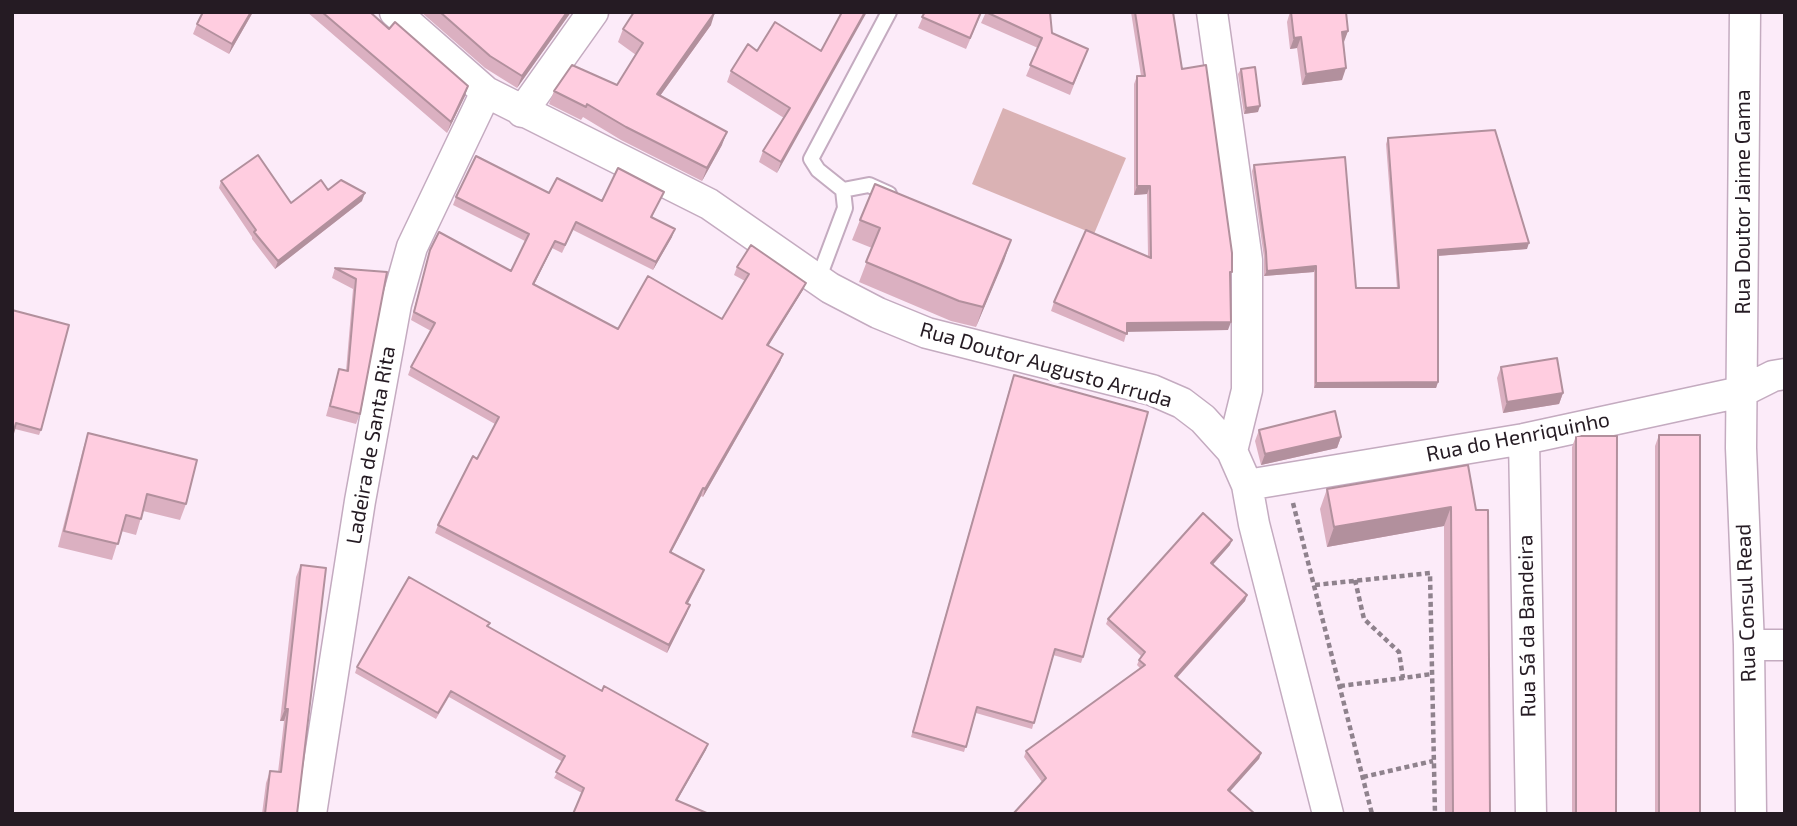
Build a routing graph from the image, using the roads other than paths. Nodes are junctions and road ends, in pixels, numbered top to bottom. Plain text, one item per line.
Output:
1 (395, 12) edge
2 (593, 12) edge
3 (889, 12) edge
4 (1212, 12) edge
5 (1745, 12) edge
6 (486, 92) junction
7 (522, 112) junction
8 (843, 190) junction
9 (906, 200) edge
10 (818, 280) junction
11 (1785, 374) edge
12 (1741, 392) junction
13 (1524, 439) junction
14 (1232, 451) junction
15 (1247, 485) junction
16 (1749, 645) junction
17 (1785, 645) edge
18 (311, 814) edge
19 (1328, 814) edge
20 (1531, 814) edge
21 (1751, 814) edge

1 - 6 street, Rua Doutor Augusto Arruda
2 - 7 street
3 - 8 lane
4 - 14 street
5 - 12 street, Rua Doutor Jaime Gama
6 - 7 street, Rua Doutor Augusto Arruda
6 - 18 street, Ladeira de Santa Rita
7 - 10 street, Rua Doutor Augusto Arruda
8 - 9 lane
8 - 10 lane
10 - 14 street, Rua Doutor Augusto Arruda
11 - 12 street, Rua do Henriquinho
12 - 13 street, Rua do Henriquinho
12 - 16 street, Rua Consul Read
13 - 15 street, Rua do Henriquinho
13 - 20 street, Rua Sá da Bandeira
14 - 15 street, Rua Doutor Augusto Arruda
15 - 19 street, Rua Doutor Augusto Arruda
16 - 17 street
16 - 21 street, Rua Consul Read

